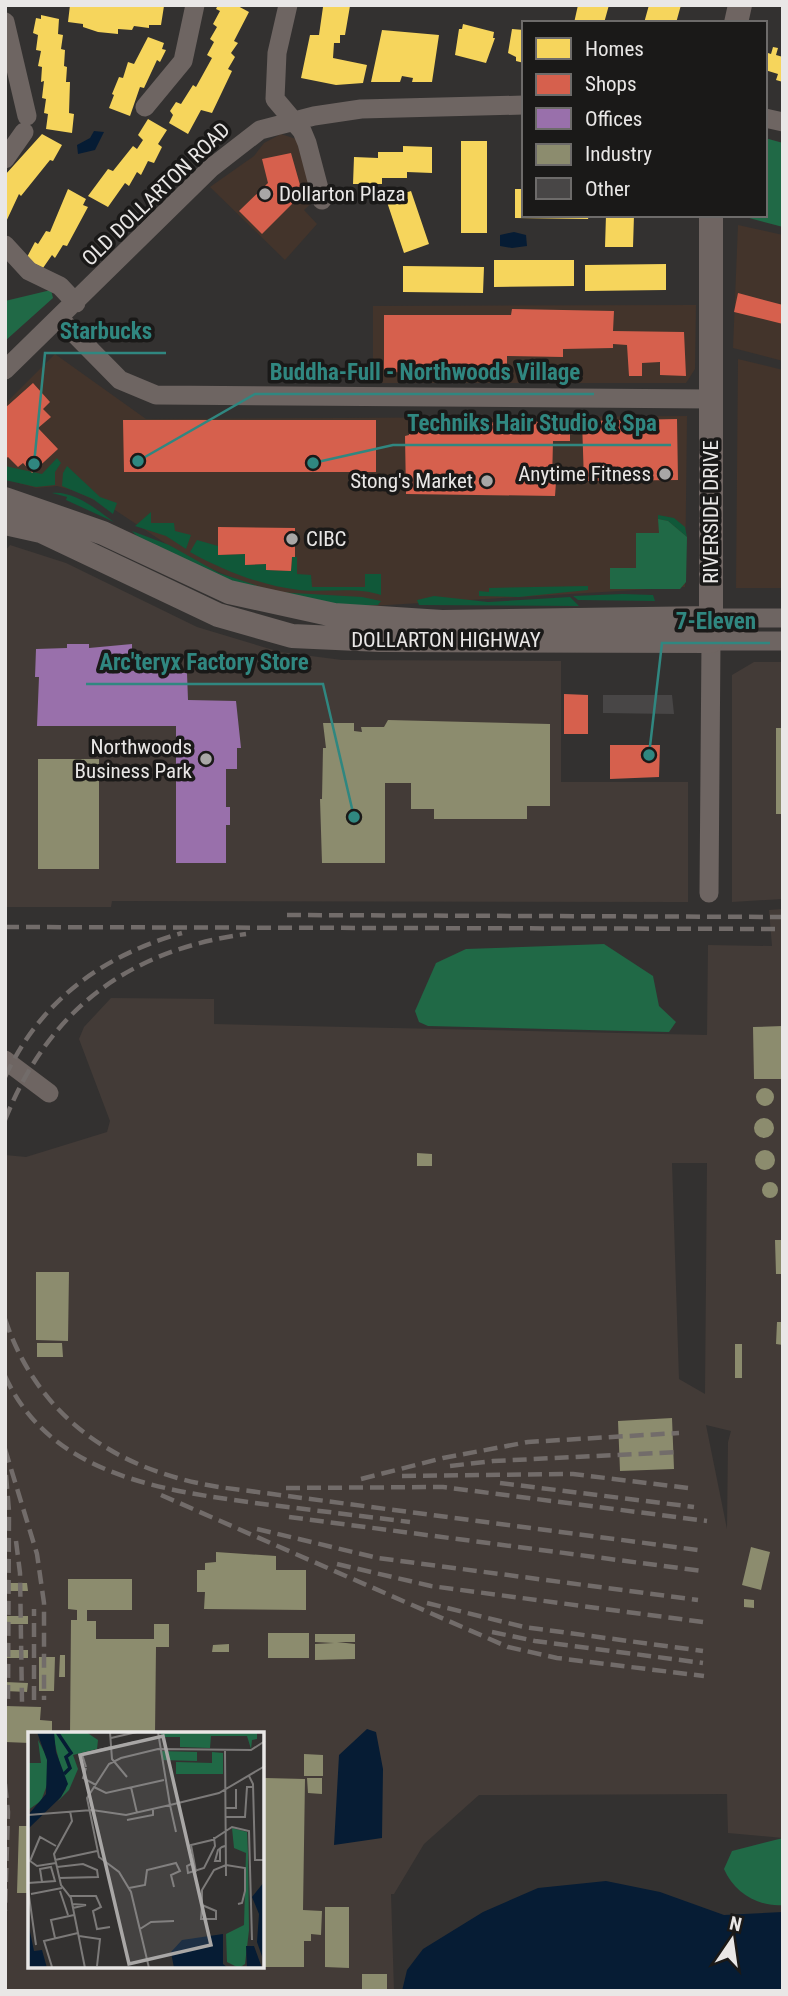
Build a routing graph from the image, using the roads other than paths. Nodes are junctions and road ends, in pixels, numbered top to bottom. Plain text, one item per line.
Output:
1 (195, 5) edge
2 (288, 5) edge
3 (5, 22) edge
4 (522, 105) edge
5 (145, 107) dead end
6 (293, 121) junction
7 (5, 159) edge
8 (322, 200) dead end
9 (711, 217) edge
10 (5, 245) edge
11 (76, 303) junction
12 (59, 318) junction
13 (5, 370) edge
14 (711, 399) junction
15 (5, 499) edge
16 (5, 523) edge
17 (783, 618) edge
18 (710, 630) junction
19 (783, 641) edge
20 (709, 893) dead end
21 (5, 1060) edge
22 (49, 1093) dead end

1 - 5 street
2 - 6 street
3 - 7 street
4 - 6 street, OLD DOLLARTON ROAD
6 - 8 street
6 - 11 street, OLD DOLLARTON ROAD
9 - 14 main road, RIVERSIDE DRIVE
10 - 11 street
11 - 12 street, OLD DOLLARTON ROAD
12 - 13 street, OLD DOLLARTON ROAD
12 - 14 street
14 - 18 main road, RIVERSIDE DRIVE
15 - 18 main road, DOLLARTON HIGHWAY
16 - 18 main road, DOLLARTON HIGHWAY
17 - 18 street, DOLLARTON HIGHWAY
18 - 19 street, DOLLARTON HIGHWAY
18 - 20 street, RIVERSIDE DRIVE
21 - 22 street

